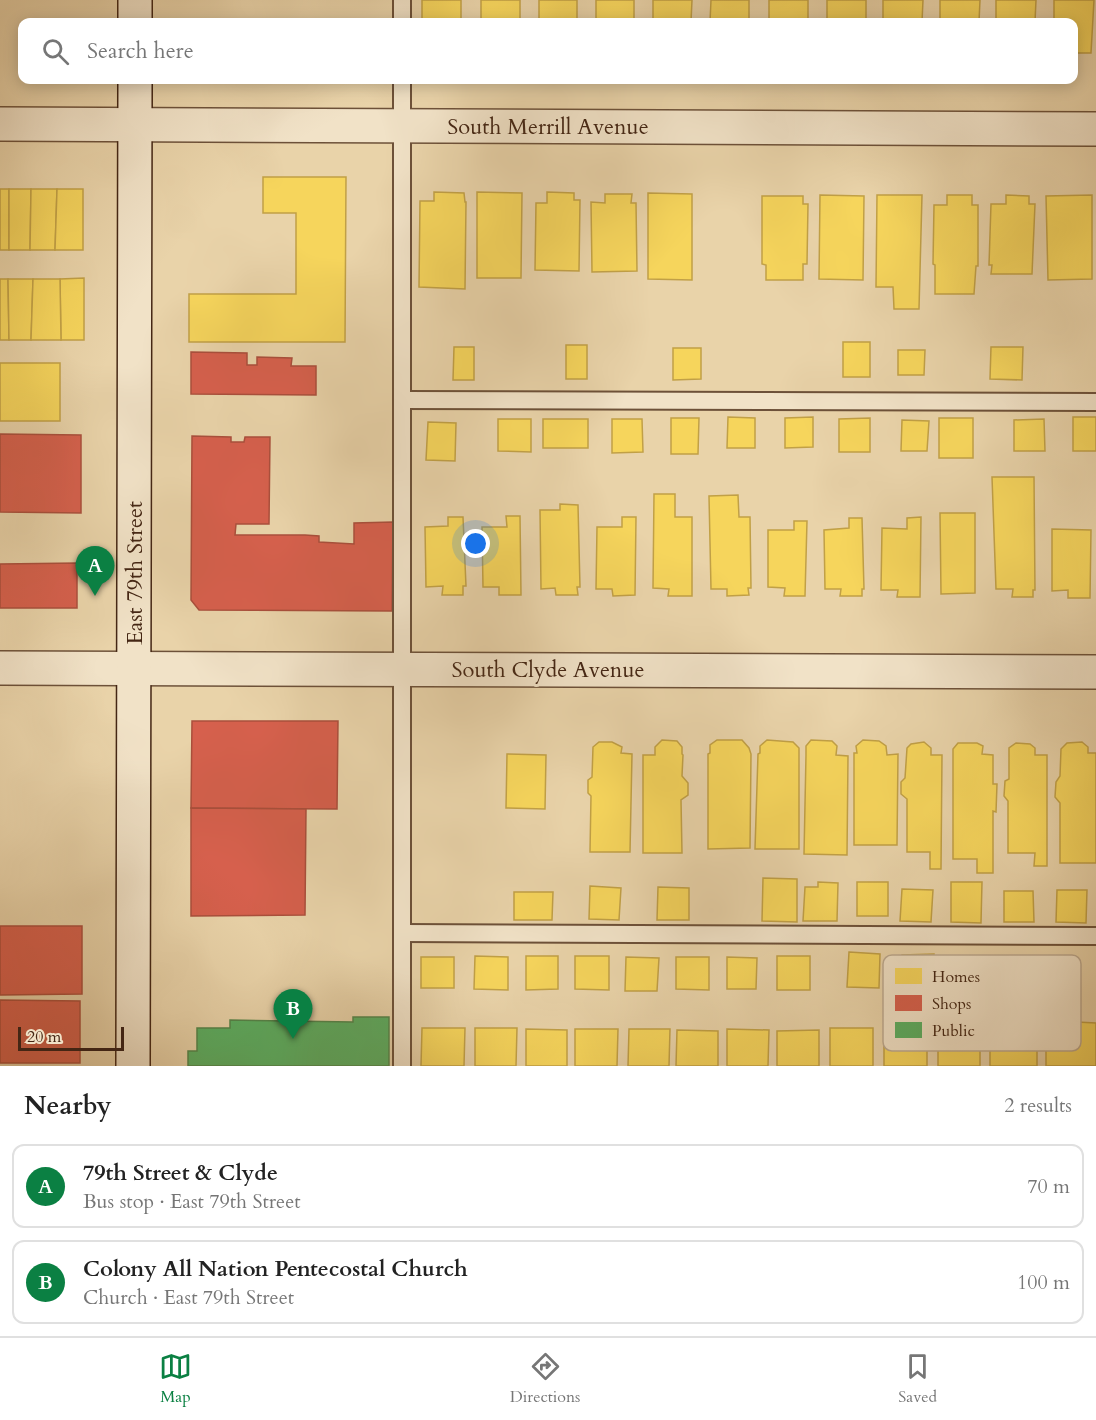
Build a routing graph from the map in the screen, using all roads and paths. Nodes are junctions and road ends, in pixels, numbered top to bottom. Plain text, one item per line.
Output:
1 (135, 0) edge
2 (402, 0) edge
3 (135, 18) edge
4 (402, 18) edge
5 (135, 84) edge
6 (402, 84) edge
7 (0, 124) edge
8 (134, 124) junction
9 (402, 126) junction
10 (1096, 129) edge
11 (402, 400) junction
12 (1096, 402) edge
13 (0, 668) edge
14 (134, 668) junction
15 (402, 669) junction
16 (1096, 672) edge
17 (403, 933) junction
18 (1096, 936) edge
19 (133, 1066) edge
20 (402, 1066) edge

1 - 3 street
2 - 4 lane
5 - 8 street, East 79th Street
6 - 9 lane
7 - 8 street, South Merrill Avenue
8 - 9 street, South Merrill Avenue
8 - 14 street, East 79th Street
9 - 10 street, South Merrill Avenue
9 - 11 lane
11 - 12 lane
11 - 15 lane
13 - 14 street, South Clyde Avenue
14 - 15 street, South Clyde Avenue
14 - 19 street, East 79th Street
15 - 16 street, South Clyde Avenue
15 - 17 lane
17 - 18 lane
17 - 20 lane

